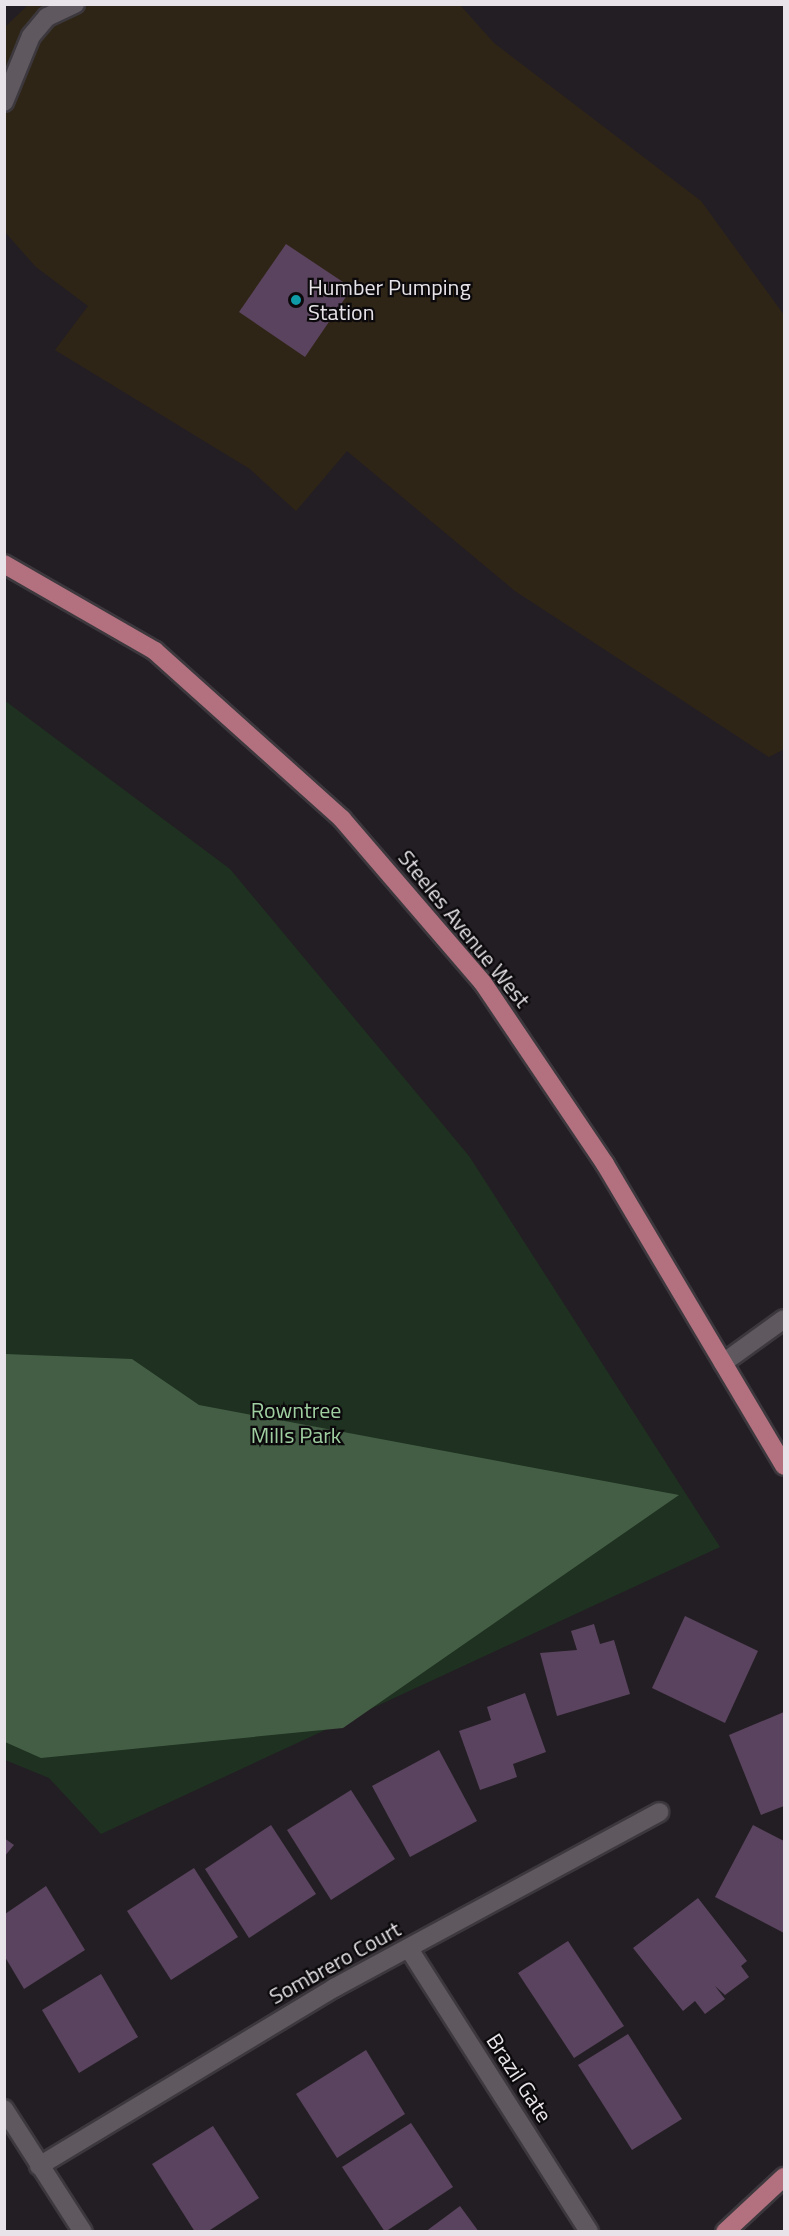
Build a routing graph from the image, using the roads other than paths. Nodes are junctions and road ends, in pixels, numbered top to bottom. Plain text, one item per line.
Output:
1 (75, 4) edge
2 (4, 102) edge
3 (4, 564) edge
4 (784, 1319) edge
5 (723, 1363) junction
6 (784, 1466) edge
7 (659, 1812) dead end
8 (409, 1949) junction
9 (4, 2109) edge
10 (39, 2166) junction
11 (784, 2177) edge
12 (83, 2232) edge
13 (589, 2232) edge
14 (725, 2232) edge

1 - 2 street
3 - 5 main road, Steeles Avenue West
4 - 5 street
5 - 6 main road, Steeles Avenue West
7 - 8 street, Sombrero Court
8 - 10 street, Sombrero Court
8 - 13 street, Brazil Gate
9 - 10 street
10 - 12 street
11 - 14 main road

